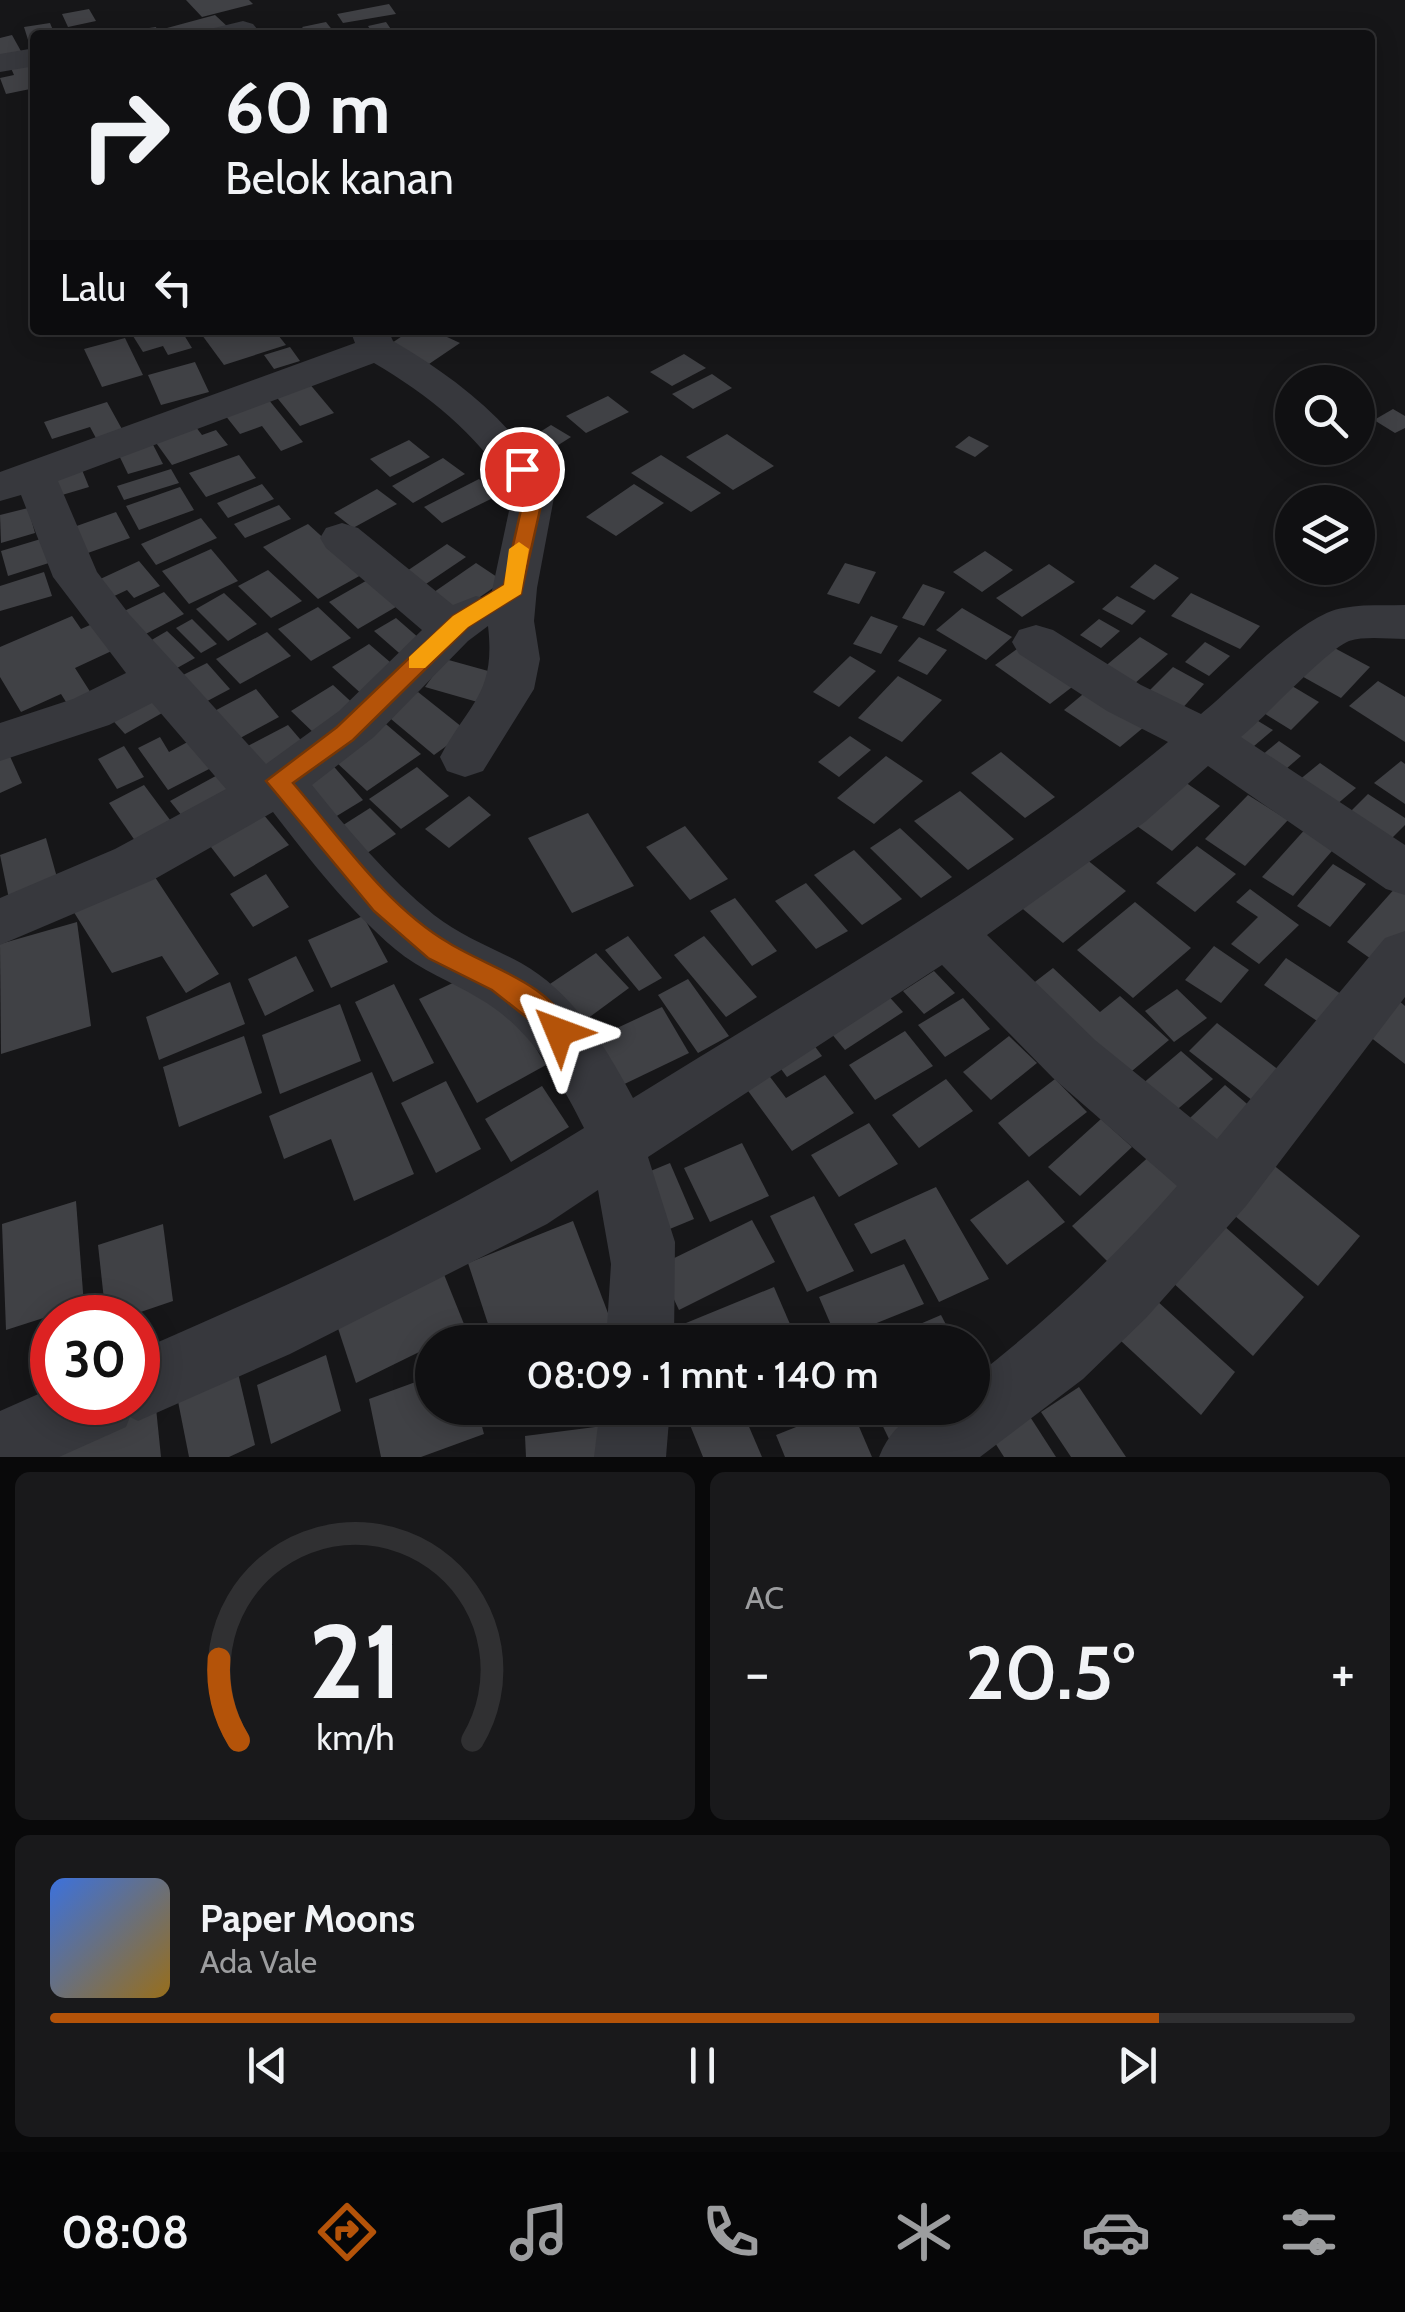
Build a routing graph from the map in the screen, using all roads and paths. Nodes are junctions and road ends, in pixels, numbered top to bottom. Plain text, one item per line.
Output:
1 (30, 58) edge
2 (0, 63) edge
3 (373, 339) edge
4 (17, 480) edge
5 (342, 538) dead end
6 (514, 588) junction
7 (1405, 622) edge
8 (452, 629) junction
9 (1036, 642) dead end
10 (159, 678) junction
11 (1206, 740) junction
12 (0, 742) edge
13 (465, 757) dead end
14 (269, 786) junction
15 (1405, 874) edge
16 (0, 922) edge
17 (947, 932) junction
18 (1405, 955) edge
19 (617, 1143) junction
20 (1223, 1184) junction
21 (641, 1325) edge
22 (160, 1376) edge
23 (49, 1425) edge
24 (633, 1425) edge
25 (0, 1447) edge
26 (630, 1457) edge
27 (915, 1457) edge

1 - 2 street
3 - 4 street
3 - 6 street
4 - 10 street
5 - 8 street
6 - 8 street
6 - 13 street
7 - 11 street
8 - 14 street
9 - 11 street
10 - 12 street
10 - 14 street
11 - 15 street
11 - 17 street
14 - 16 street
14 - 19 street
17 - 19 street
17 - 20 street
18 - 20 street
19 - 21 street
19 - 22 street
20 - 27 street
23 - 25 street
24 - 26 street

